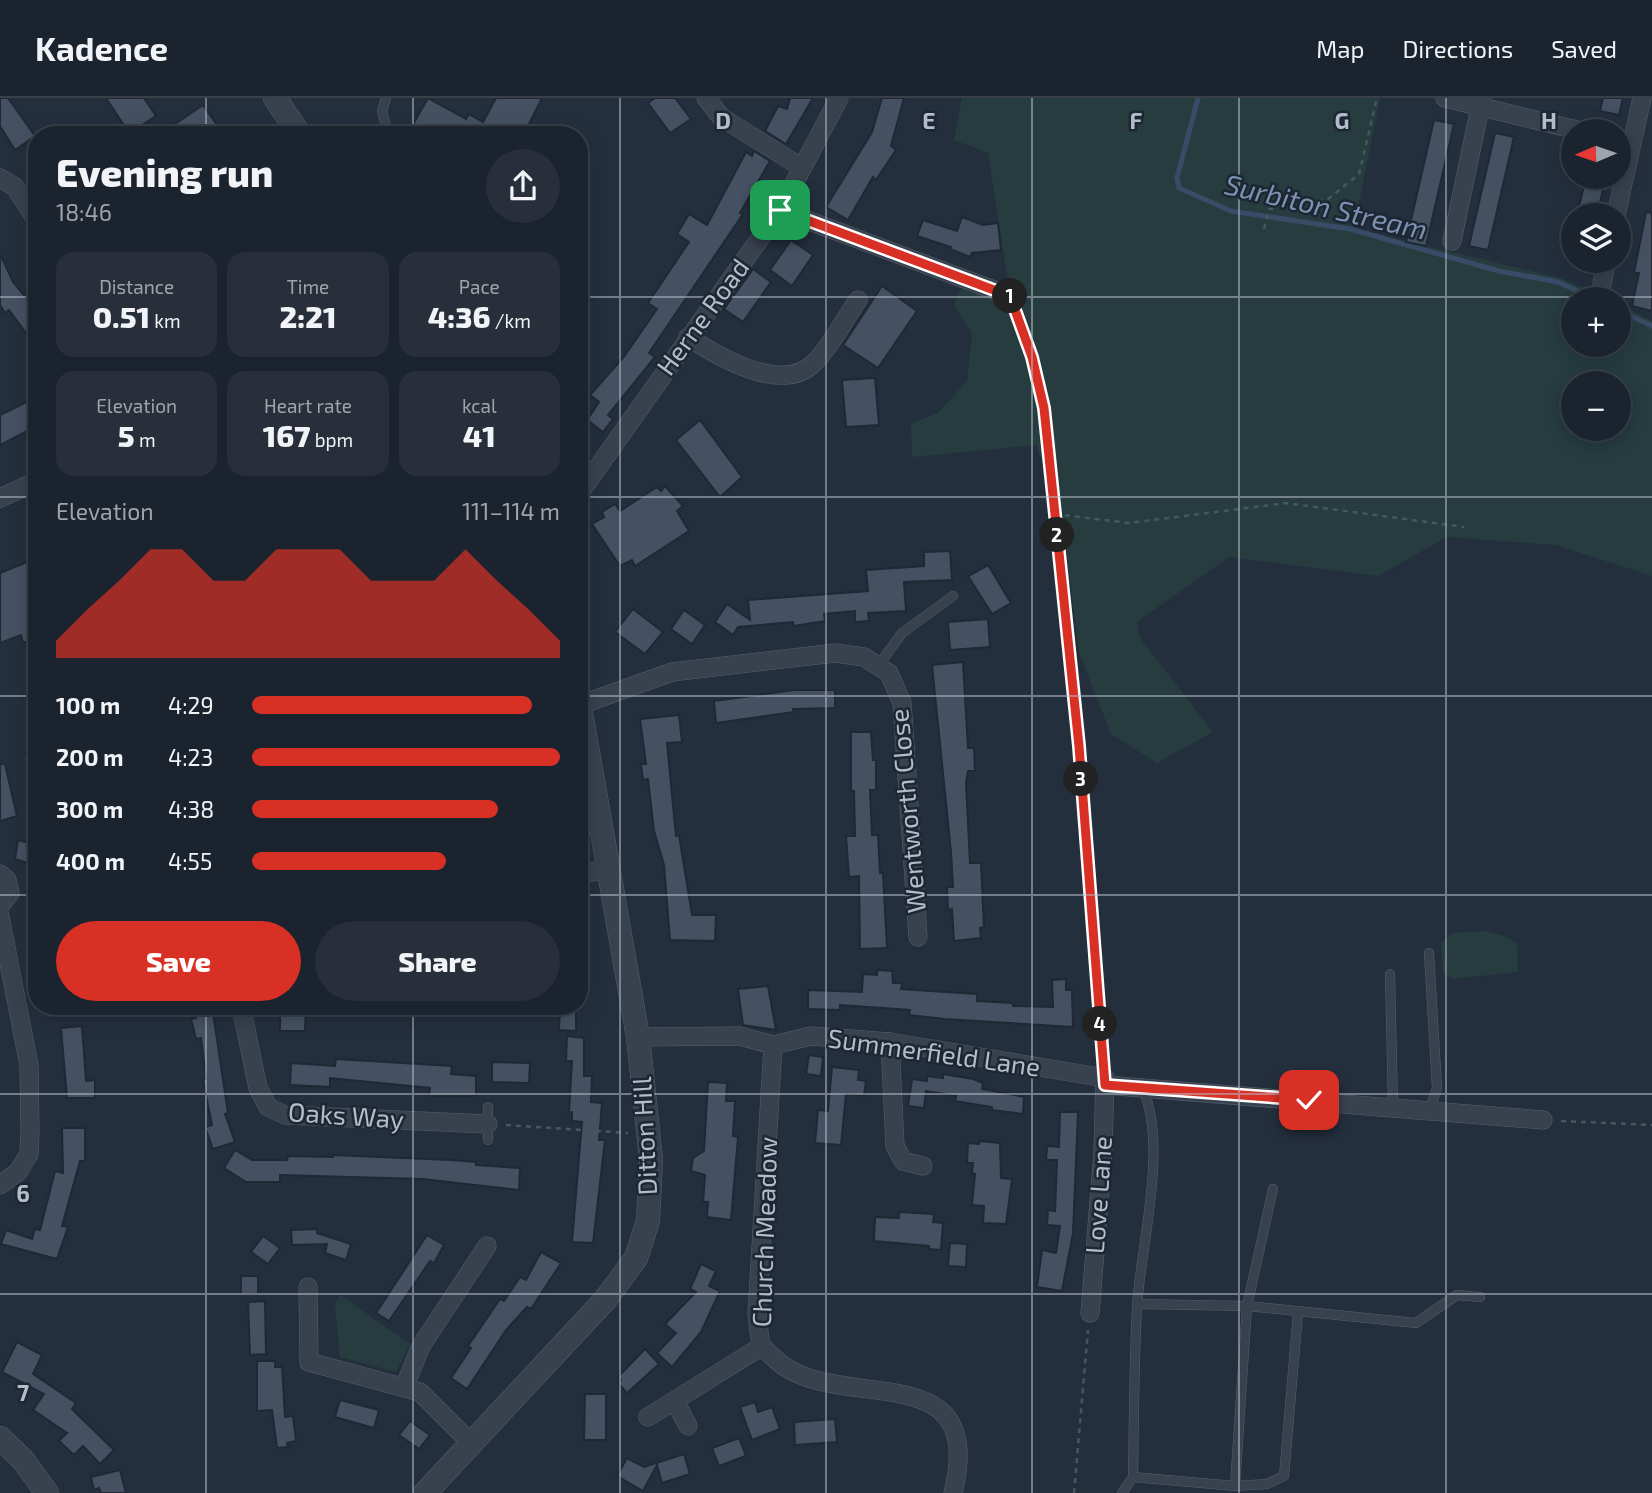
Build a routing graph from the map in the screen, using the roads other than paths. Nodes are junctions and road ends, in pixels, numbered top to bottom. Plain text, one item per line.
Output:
1 (275, 98) edge
2 (386, 98) edge
3 (706, 98) edge
4 (839, 98) edge
5 (1445, 98) edge
6 (1642, 98) edge
7 (1481, 102) edge
8 (1561, 125) edge
9 (294, 126) edge
10 (387, 126) edge
11 (1631, 126) edge
12 (801, 167) junction
13 (0, 178) edge
14 (28, 207) edge
15 (780, 210) junction
16 (1452, 241) dead end
17 (1604, 273) edge
18 (1602, 284) dead end
19 (1010, 296) road end
20 (858, 300) dead end
21 (688, 337) junction
22 (588, 482) edge
23 (28, 485) edge
24 (0, 498) edge
25 (953, 596) dead end
26 (878, 666) junction
27 (588, 700) edge
28 (588, 747) edge
29 (610, 869) junction
30 (588, 873) edge
31 (0, 874) edge
32 (0, 906) edge
33 (0, 917) edge
34 (918, 937) dead end
35 (1429, 953) dead end
36 (1390, 974) dead end
37 (243, 1015) edge
38 (638, 1037) junction
39 (890, 1042) junction
40 (773, 1045) junction
41 (1105, 1081) junction
42 (1143, 1089) junction
43 (1392, 1106) junction
44 (1430, 1110) junction
45 (1544, 1120) road end
46 (488, 1124) road end
47 (922, 1166) dead end
48 (0, 1185) edge
49 (1273, 1189) dead end
50 (487, 1246) dead end
51 (308, 1287) dead end
52 (1480, 1297) dead end
53 (1137, 1304) junction
54 (1247, 1306) junction
55 (1090, 1313) road end
56 (1298, 1314) junction
57 (762, 1346) junction
58 (404, 1388) junction
59 (675, 1401) junction
60 (648, 1418) dead end
61 (688, 1426) dead end
62 (0, 1438) edge
63 (470, 1442) junction
64 (1133, 1477) junction
65 (1235, 1486) junction
66 (47, 1493) edge
67 (425, 1493) edge
68 (953, 1493) edge
69 (1122, 1493) edge

1 - 9 street
2 - 10 lane
3 - 12 street
4 - 12 street, Herne Road
5 - 7 street
6 - 11 street
7 - 8 street
7 - 16 street
12 - 15 street, Herne Road
13 - 14 street
15 - 19 street
15 - 21 street, Herne Road
17 - 18 street
20 - 21 street
21 - 22 street, Herne Road
23 - 24 street
25 - 26 lane
26 - 27 street
26 - 34 street, Wentworth Close
28 - 29 street, Ditton Hill
29 - 30 street
29 - 38 street, Ditton Hill
31 - 32 street
33 - 48 street
35 - 44 lane
36 - 43 lane
37 - 46 street, Oaks Way
38 - 40 street, Summerfield Lane
38 - 63 street, Ditton Hill
39 - 40 street, Summerfield Lane
39 - 41 street, Summerfield Lane
39 - 47 street
40 - 57 street, Church Meadow
41 - 42 street, Summerfield Lane
41 - 55 street, Love Lane
42 - 43 street, Summerfield Lane
42 - 53 lane
43 - 44 street, Summerfield Lane
44 - 45 street, Summerfield Lane
49 - 54 lane
50 - 58 street
51 - 58 street
52 - 56 lane
53 - 54 lane
53 - 64 lane
54 - 56 lane
54 - 65 lane
56 - 65 lane
57 - 59 street
57 - 68 street, Church Meadow
58 - 63 street
59 - 60 street
59 - 61 street
62 - 66 street
63 - 67 street, Ditton Hill
64 - 65 lane
64 - 69 lane

